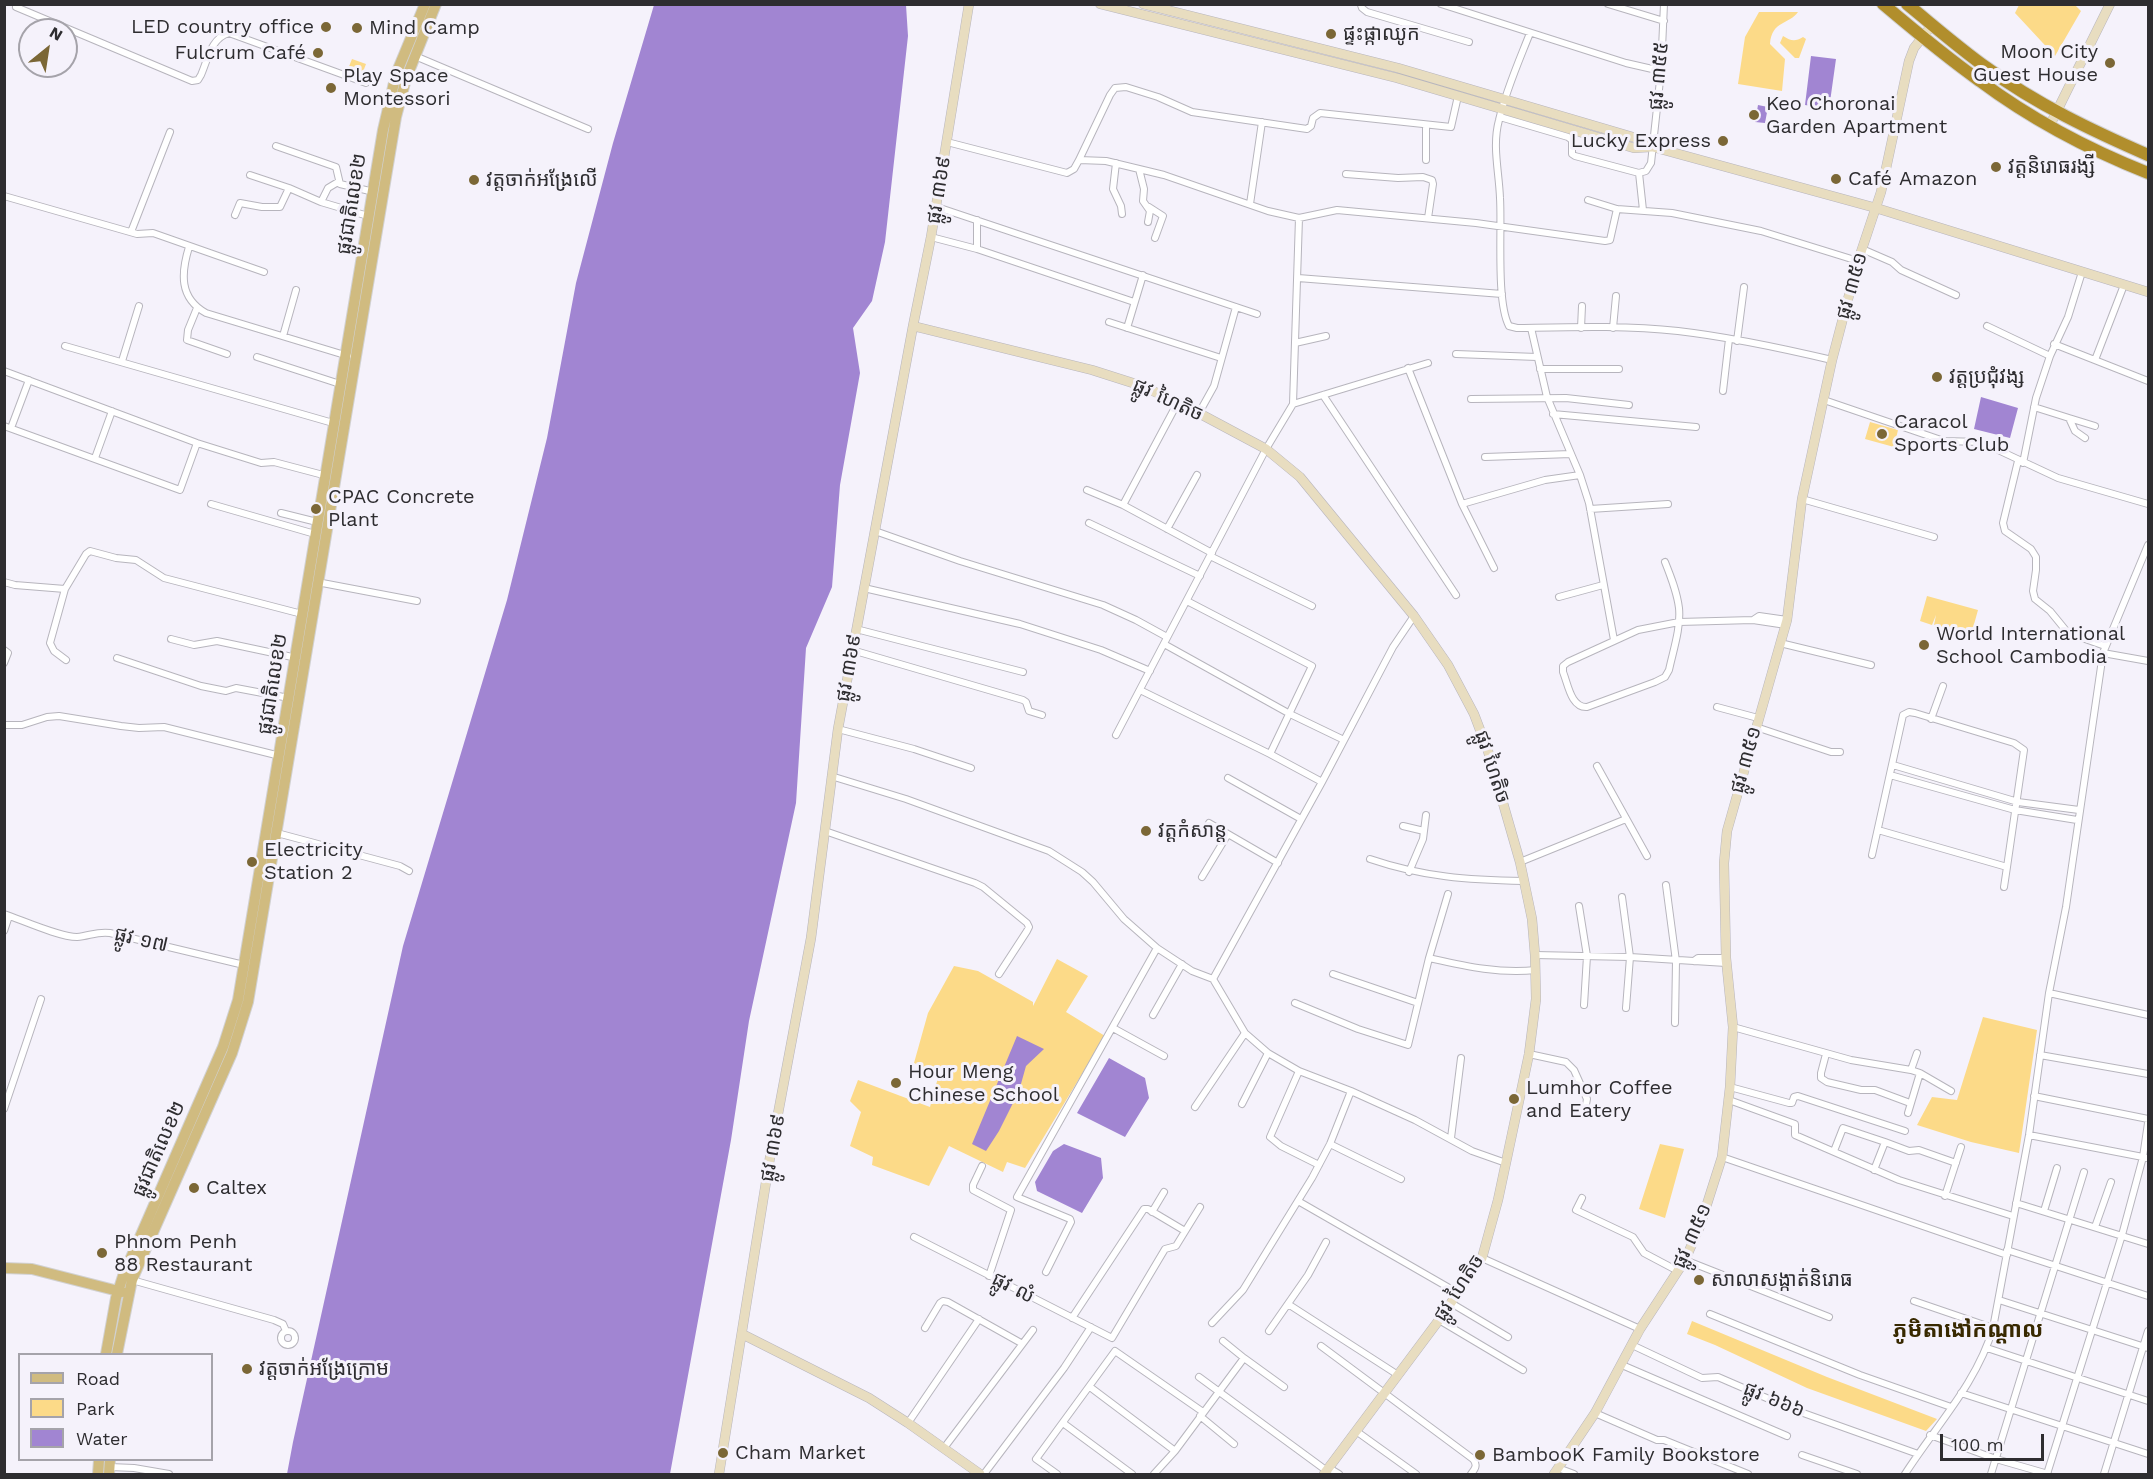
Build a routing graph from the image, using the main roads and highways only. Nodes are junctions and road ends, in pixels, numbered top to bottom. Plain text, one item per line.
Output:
1 (436, 4) edge
2 (1883, 4) edge
3 (1915, 7) edge
4 (425, 13) edge
5 (2148, 155) edge
6 (2148, 173) edge
7 (378, 193) junction
8 (350, 356) junction
9 (330, 477) junction
10 (313, 581) junction
11 (301, 659) junction
12 (285, 757) junction
13 (249, 958) junction
14 (4, 1268) edge
15 (123, 1292) junction
16 (106, 1353) edge
17 (117, 1353) edge

1 - 4 main road, ផ្លូវជាតិលេខ២
2 - 6 highway
3 - 5 highway
4 - 7 main road, ផ្លូវជាតិលេខ២
4 - 7 main road, ផ្លូវជាតិលេខ២
7 - 8 main road, ផ្លូវជាតិលេខ២
7 - 8 main road, ផ្លូវជាតិលេខ២
8 - 9 main road, ផ្លូវជាតិលេខ២
8 - 9 main road, ផ្លូវជាតិលេខ២
9 - 10 main road, ផ្លូវជាតិលេខ២
9 - 10 main road, ផ្លូវជាតិលេខ២
10 - 11 main road, ផ្លូវជាតិលេខ២
10 - 11 main road, ផ្លូវជាតិលេខ២
11 - 12 main road, ផ្លូវជាតិលេខ២
11 - 12 main road, ផ្លូវជាតិលេខ២
12 - 13 main road, ផ្លូវជាតិលេខ២
12 - 13 main road, ផ្លូវជាតិលេខ២
13 - 15 main road, ផ្លូវជាតិលេខ២
14 - 15 main road
15 - 16 main road, ផ្លូវជាតិលេខ២
15 - 17 main road, ផ្លូវជាតិលេខ២

